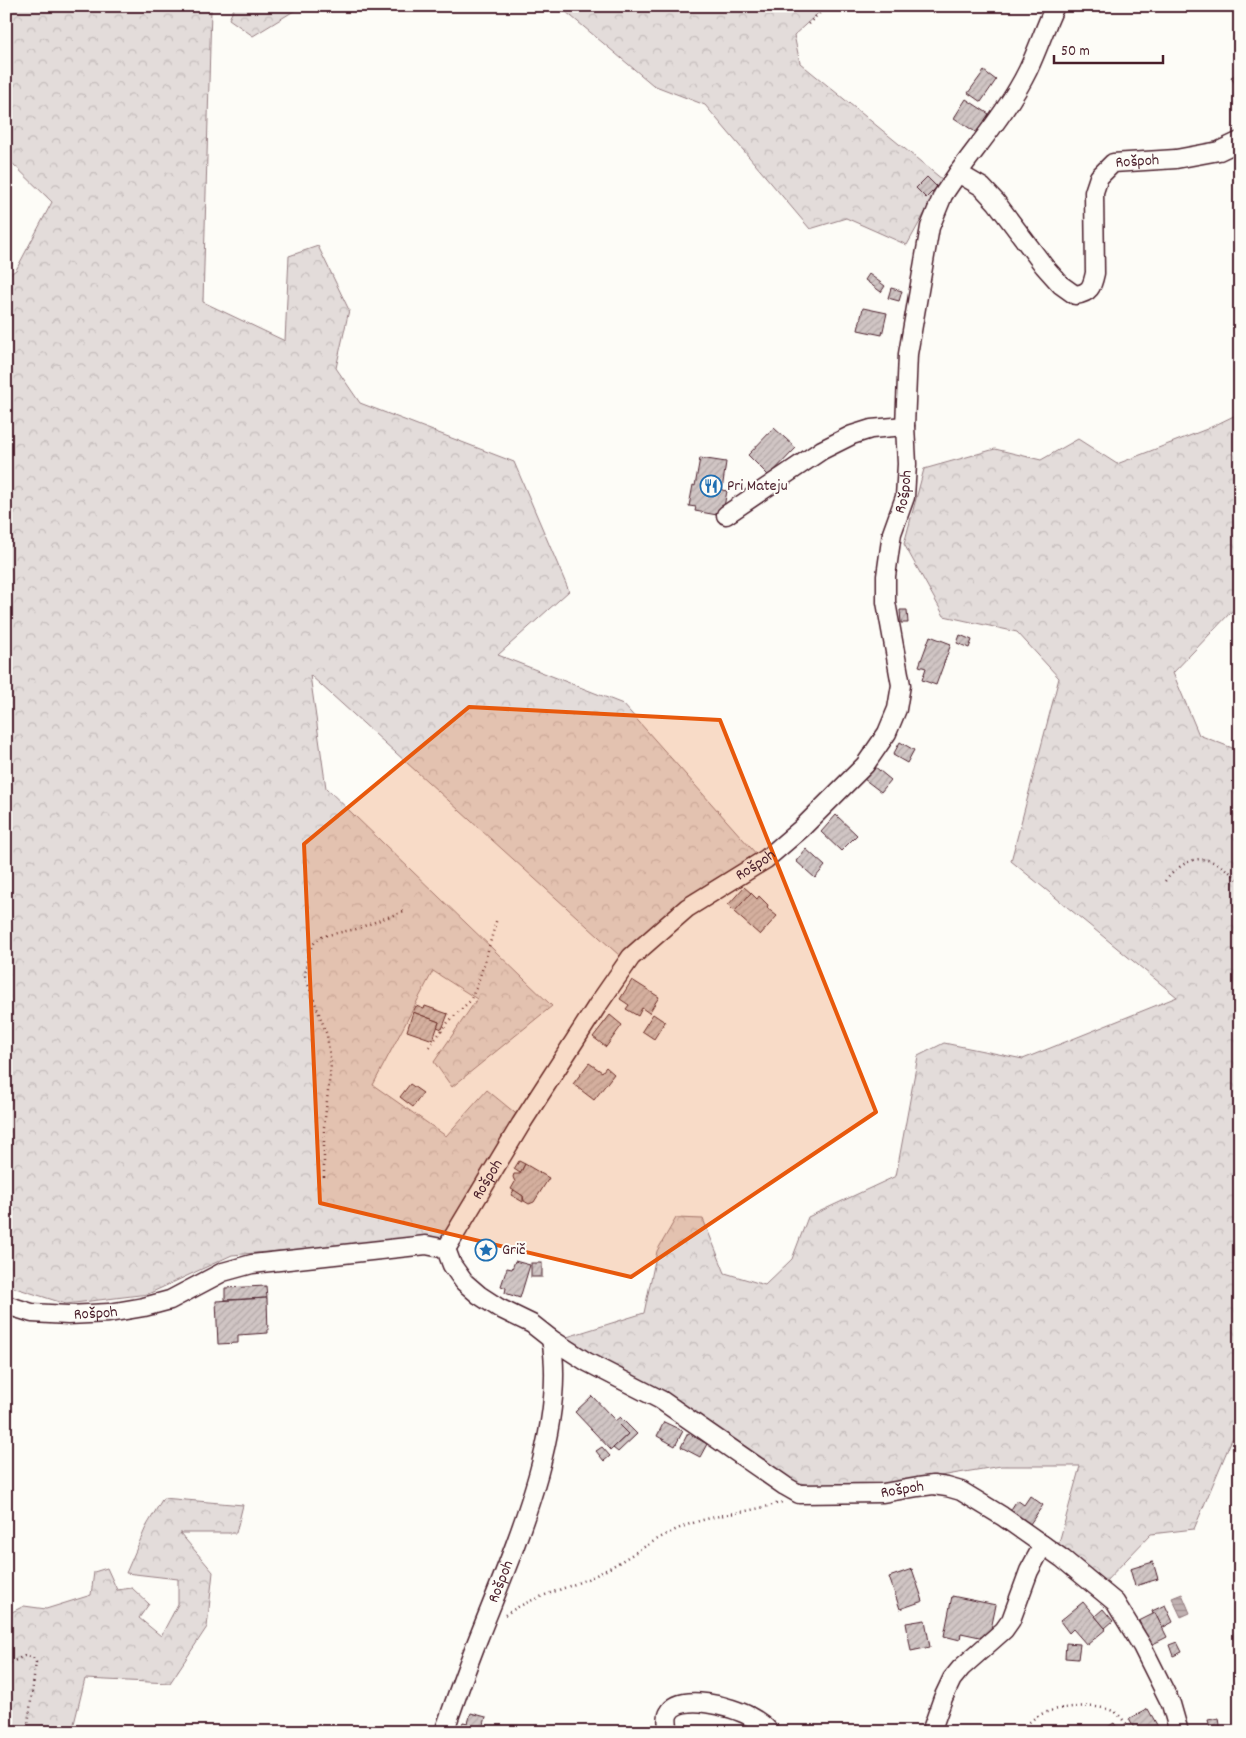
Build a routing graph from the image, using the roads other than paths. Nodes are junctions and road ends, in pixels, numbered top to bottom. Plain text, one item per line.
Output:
1 (1055, 6) edge
2 (1240, 141) edge
3 (958, 173) junction
4 (905, 426) junction
5 (726, 515) dead end
6 (446, 1248) junction
7 (6, 1305) edge
8 (551, 1339) junction
9 (1043, 1545) junction
10 (444, 1732) edge
11 (669, 1732) edge
12 (770, 1732) edge
13 (931, 1732) edge
14 (1179, 1732) edge

1 - 3 street, Rošpoh
2 - 3 street, Rošpoh
3 - 4 street, Rošpoh
4 - 5 street
4 - 6 street, Rošpoh
6 - 7 street, Rošpoh
6 - 8 street
8 - 9 street, Rošpoh
8 - 10 street, Rošpoh
9 - 13 street
9 - 14 street, Rošpoh
11 - 12 street

